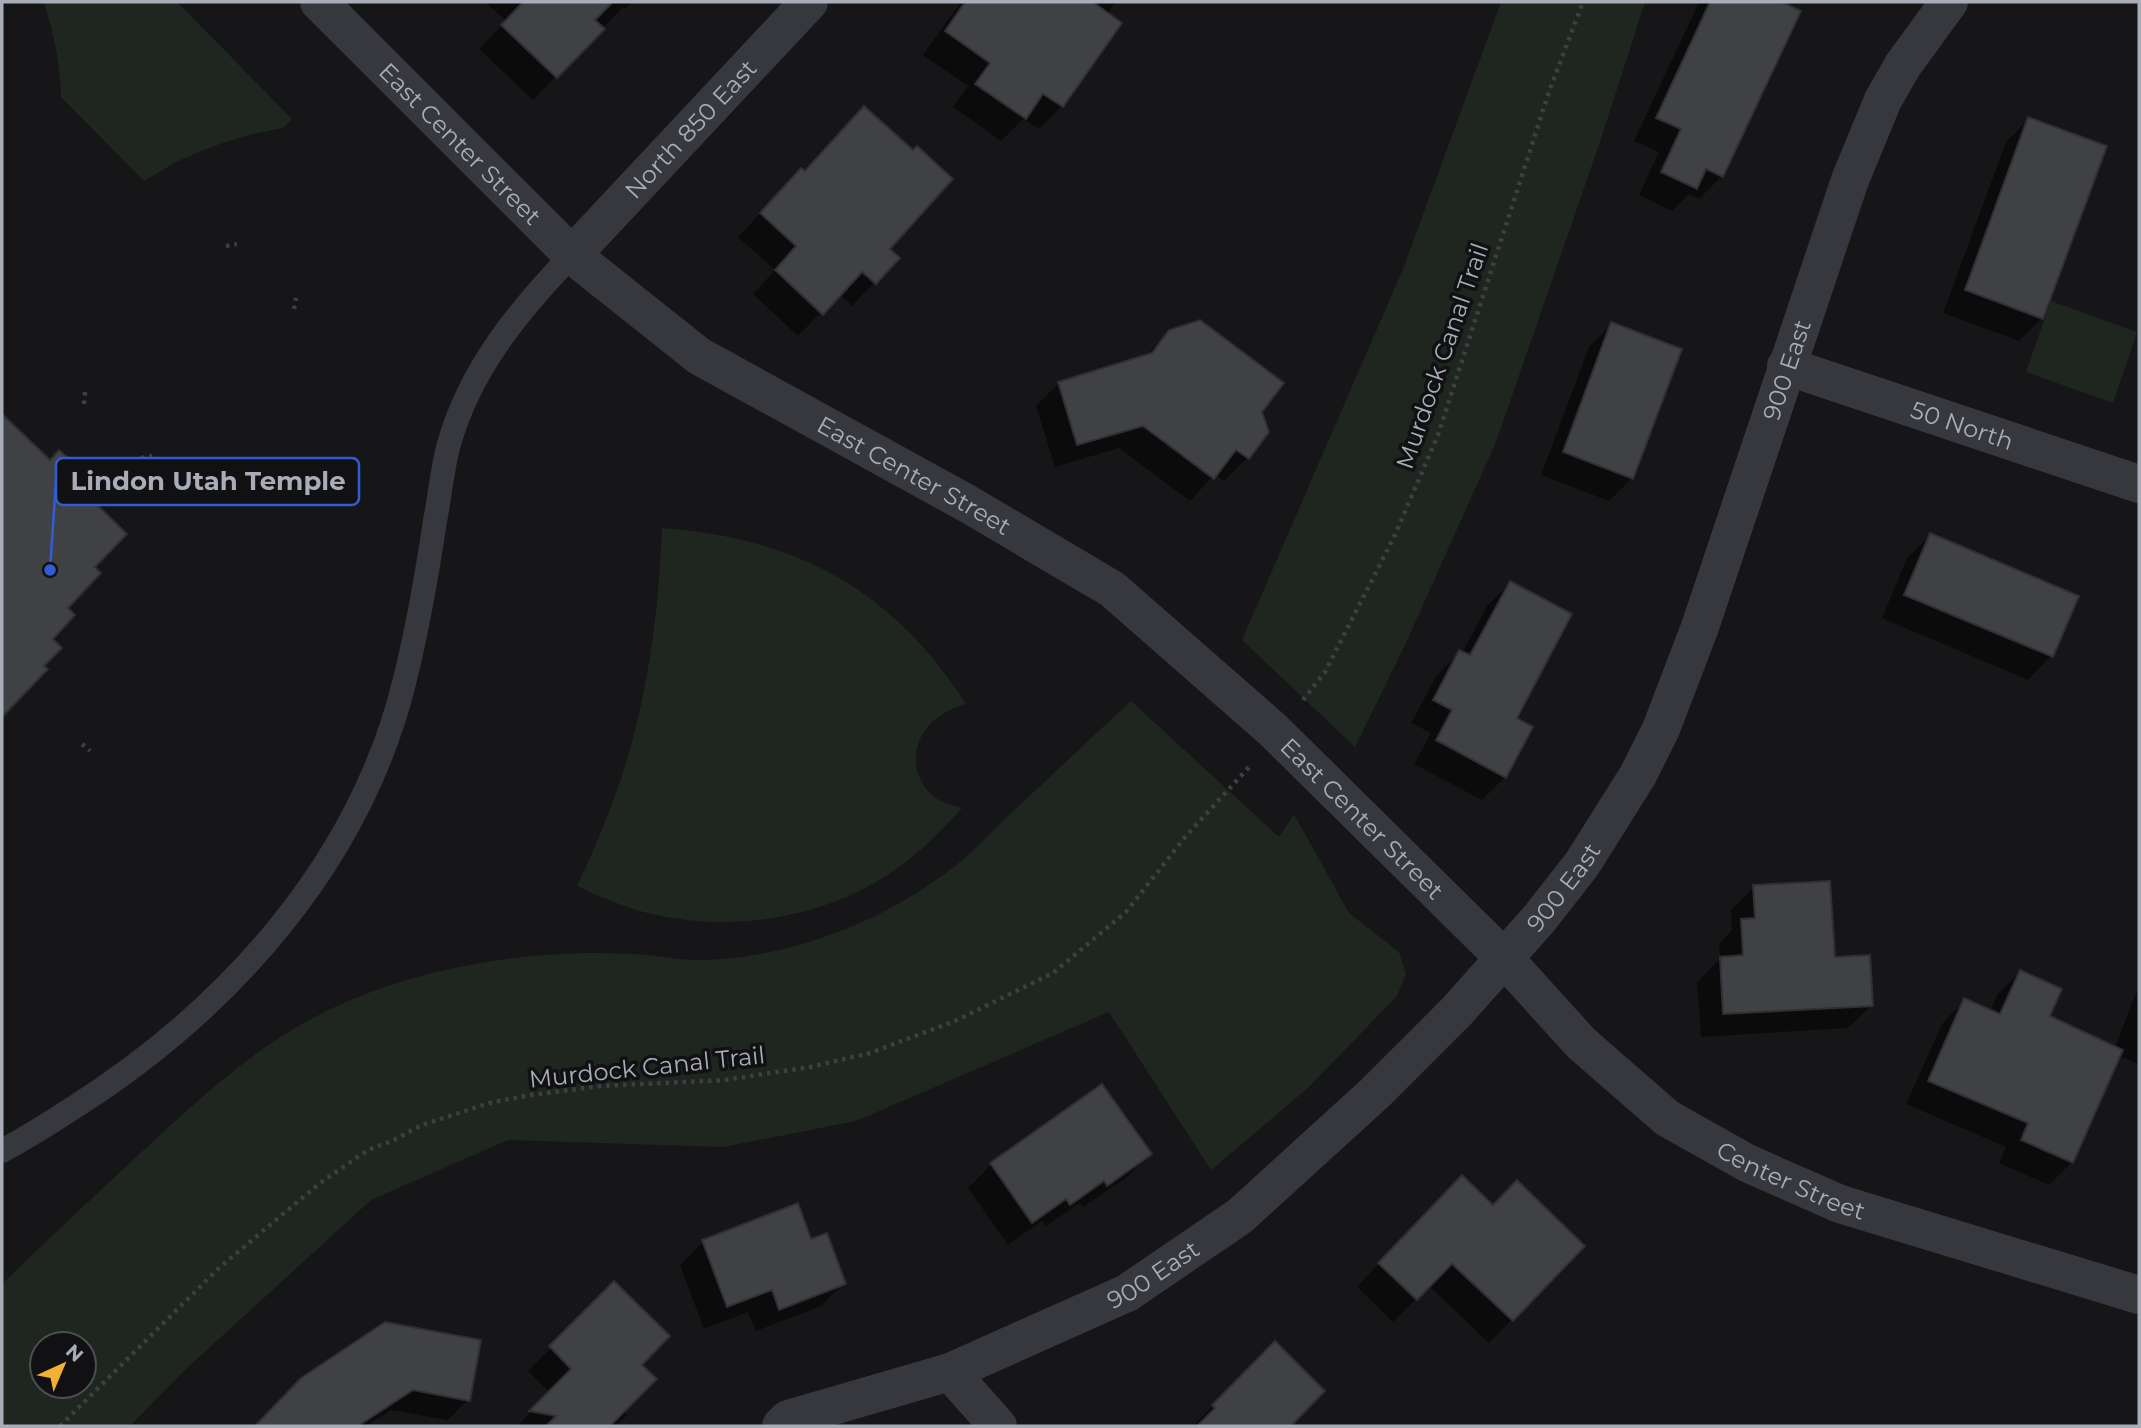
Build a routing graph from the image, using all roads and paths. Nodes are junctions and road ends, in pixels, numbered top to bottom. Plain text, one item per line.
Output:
1 (319, 2) edge
2 (809, 2) edge
3 (1583, 2) edge
4 (1949, 2) edge
5 (237, 244) dead end
6 (226, 246) dead end
7 (572, 255) junction
8 (296, 298) dead end
9 (294, 309) dead end
10 (1786, 366) junction
11 (85, 392) dead end
12 (84, 404) dead end
13 (152, 456) dead end
14 (141, 458) dead end
15 (2139, 484) edge
16 (1299, 705) dead end
17 (82, 744) dead end
18 (90, 751) dead end
19 (1247, 771) dead end
20 (1504, 958) junction
21 (2, 1151) edge
22 (2139, 1295) edge
23 (950, 1372) junction
24 (60, 1426) edge
25 (781, 1426) edge
26 (999, 1426) edge

1 - 7 street, East Center Street
2 - 7 street, North 850 East
3 - 16 path, Murdock Canal Trail
4 - 10 street, 900 East
5 - 6 path
7 - 20 street, East Center Street
7 - 21 lane
8 - 9 path
10 - 15 street, 50 North
10 - 20 street, 900 East
11 - 12 path
13 - 14 path
17 - 18 path
19 - 24 path, Murdock Canal Trail
20 - 22 street, Center Street
20 - 23 street, 900 East
23 - 25 street, 900 East
23 - 26 street

